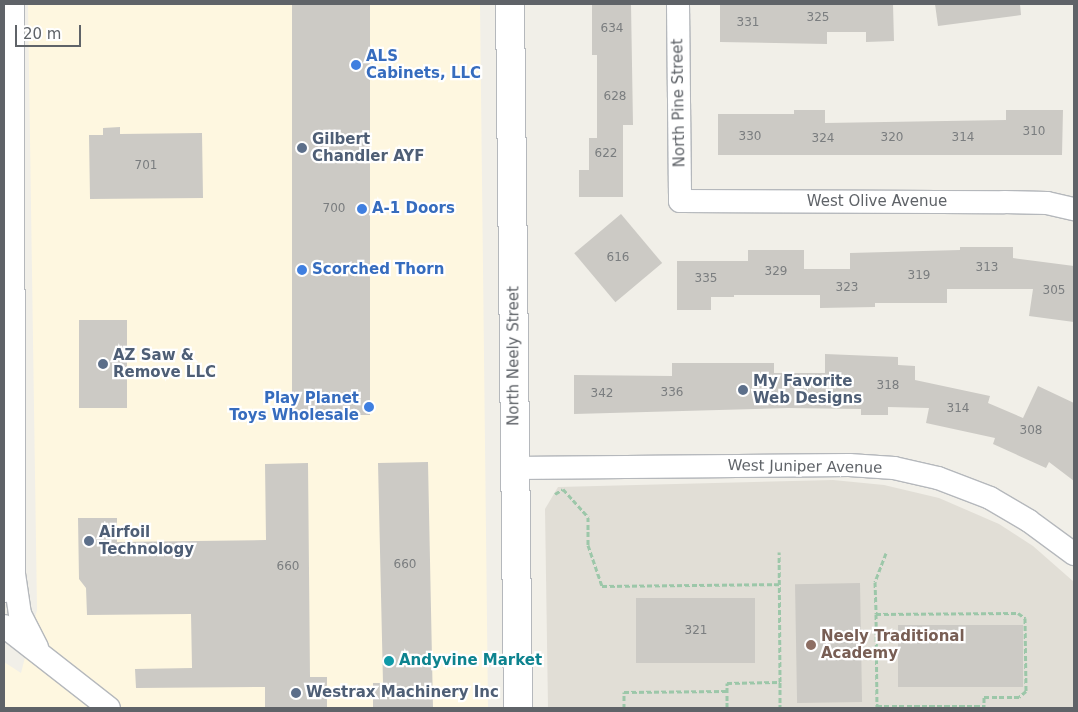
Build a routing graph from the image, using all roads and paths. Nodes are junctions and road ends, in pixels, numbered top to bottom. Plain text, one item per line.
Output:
1 (13, 4) edge
2 (510, 4) edge
3 (678, 4) edge
4 (680, 201) joint
5 (1074, 209) edge
6 (514, 468) junction
7 (555, 494) dead end
8 (779, 552) dead end
9 (886, 553) dead end
10 (1074, 554) edge
11 (9, 582) edge
12 (779, 584) junction
13 (876, 614) junction
14 (4, 626) edge
15 (41, 655) junction
16 (780, 682) junction
17 (727, 690) junction
18 (877, 707) edge
19 (984, 707) edge
20 (109, 708) edge
21 (518, 708) edge
22 (624, 708) edge
23 (727, 708) edge
24 (780, 708) edge

1 - 11 street
2 - 6 street, North Neely Street
3 - 4 street, North Pine Street
4 - 5 street, West Olive Avenue
6 - 10 street, West Juniper Avenue
6 - 21 street, North Neely Street
7 - 12 path
8 - 12 path
9 - 13 path
11 - 15 street
12 - 16 path
13 - 18 path
13 - 19 path
14 - 15 street
15 - 20 street
16 - 17 path
16 - 24 path
17 - 22 path
17 - 23 path
18 - 19 path

